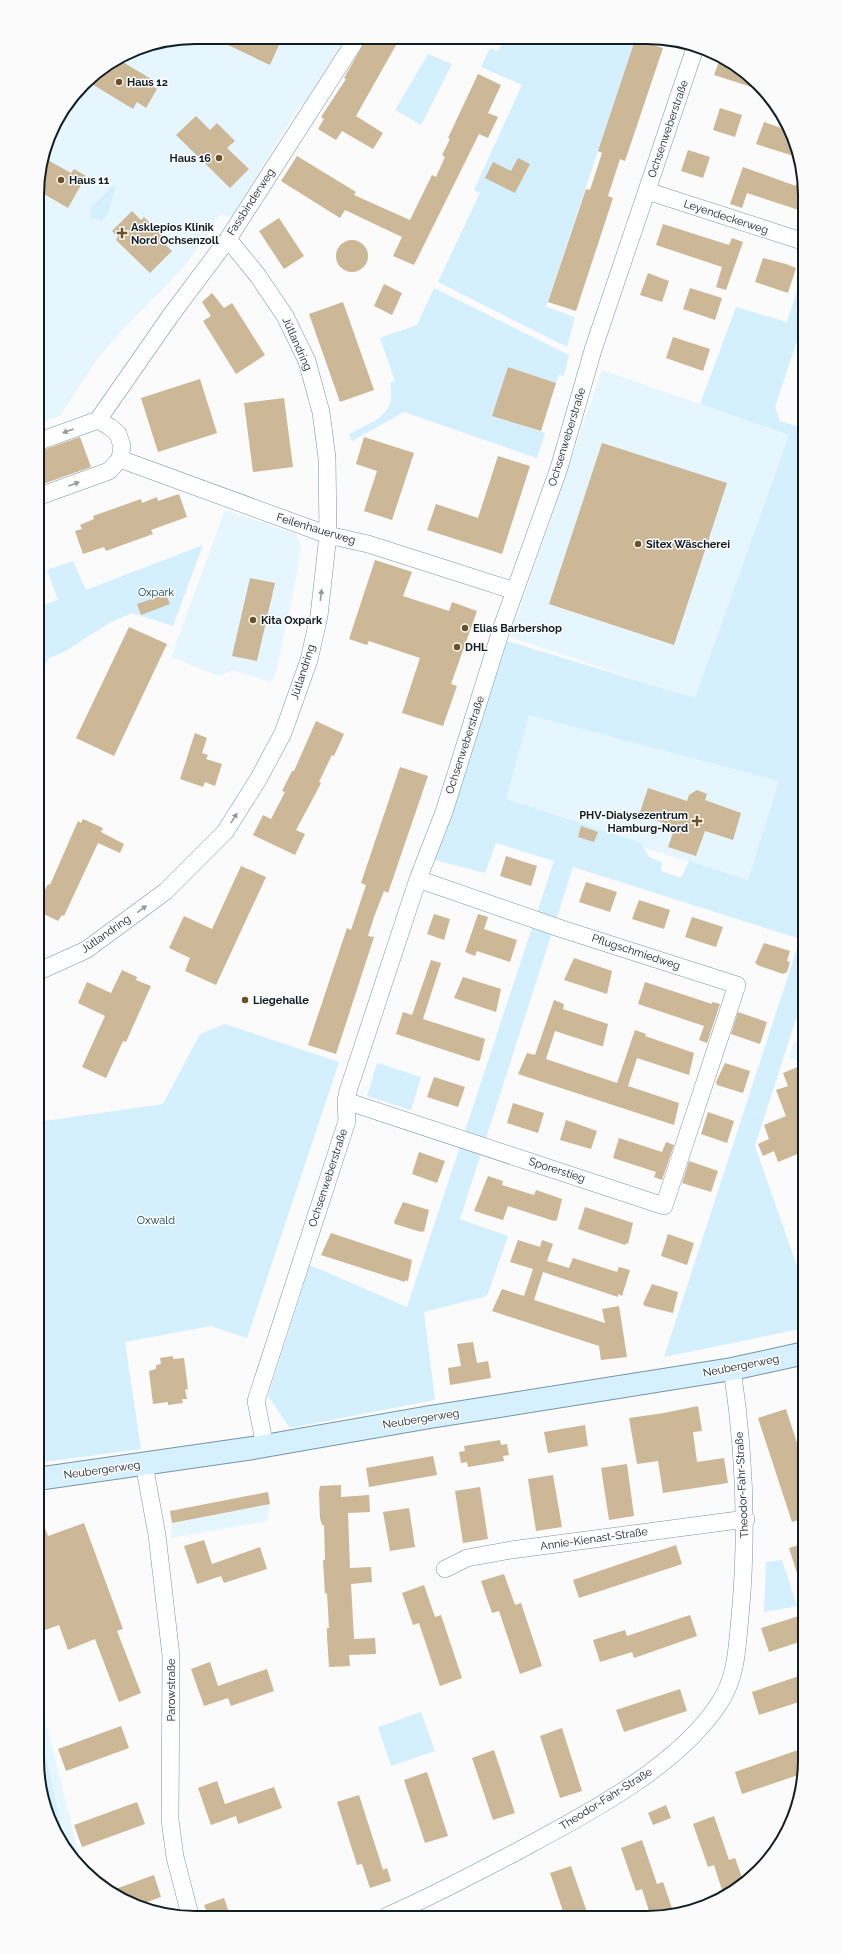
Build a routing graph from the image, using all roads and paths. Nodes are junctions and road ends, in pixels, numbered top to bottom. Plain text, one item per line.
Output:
1 (353, 44) edge
2 (693, 51) edge
3 (647, 191) junction
4 (228, 239) junction
5 (798, 240) edge
6 (98, 420) junction
7 (44, 439) edge
8 (120, 459) junction
9 (44, 495) edge
10 (328, 535) junction
11 (515, 591) junction
12 (418, 879) junction
13 (44, 969) edge
14 (346, 1101) junction
15 (698, 1102) joint
16 (798, 1355) edge
17 (732, 1370) junction
18 (265, 1446) junction
19 (144, 1464) junction
20 (44, 1478) edge
21 (746, 1519) junction
22 (445, 1569) dead end
23 (189, 1911) edge
24 (397, 1911) edge

1 - 4 street, Fassbinderweg
2 - 3 street, Ochsenweberstraße
3 - 5 street, Leyendeckerweg
3 - 11 street, Ochsenweberstraße
4 - 6 street, Fassbinderweg
4 - 10 street, Jütlandring
6 -> 7 street
6 - 8 street
9 -> 8 street
8 - 10 street, Feilenhauerweg
10 - 11 street, Feilenhauerweg
13 -> 10 street, Jütlandring
11 - 12 street, Ochsenweberstraße
12 - 14 street, Ochsenweberstraße
12 - 15 street, Pflugschmiedweg
14 - 15 street, Sporerstieg
14 - 18 street, Ochsenweberstraße
16 - 17 street, Neubergerweg
17 - 18 street, Neubergerweg
17 - 21 street, Theodor-Fahr-Straße
18 - 19 street, Neubergerweg
19 - 20 street, Neubergerweg
19 - 23 street, Parowstraße
21 - 22 street, Annie-Kienast-Straße
21 - 24 street, Theodor-Fahr-Straße

